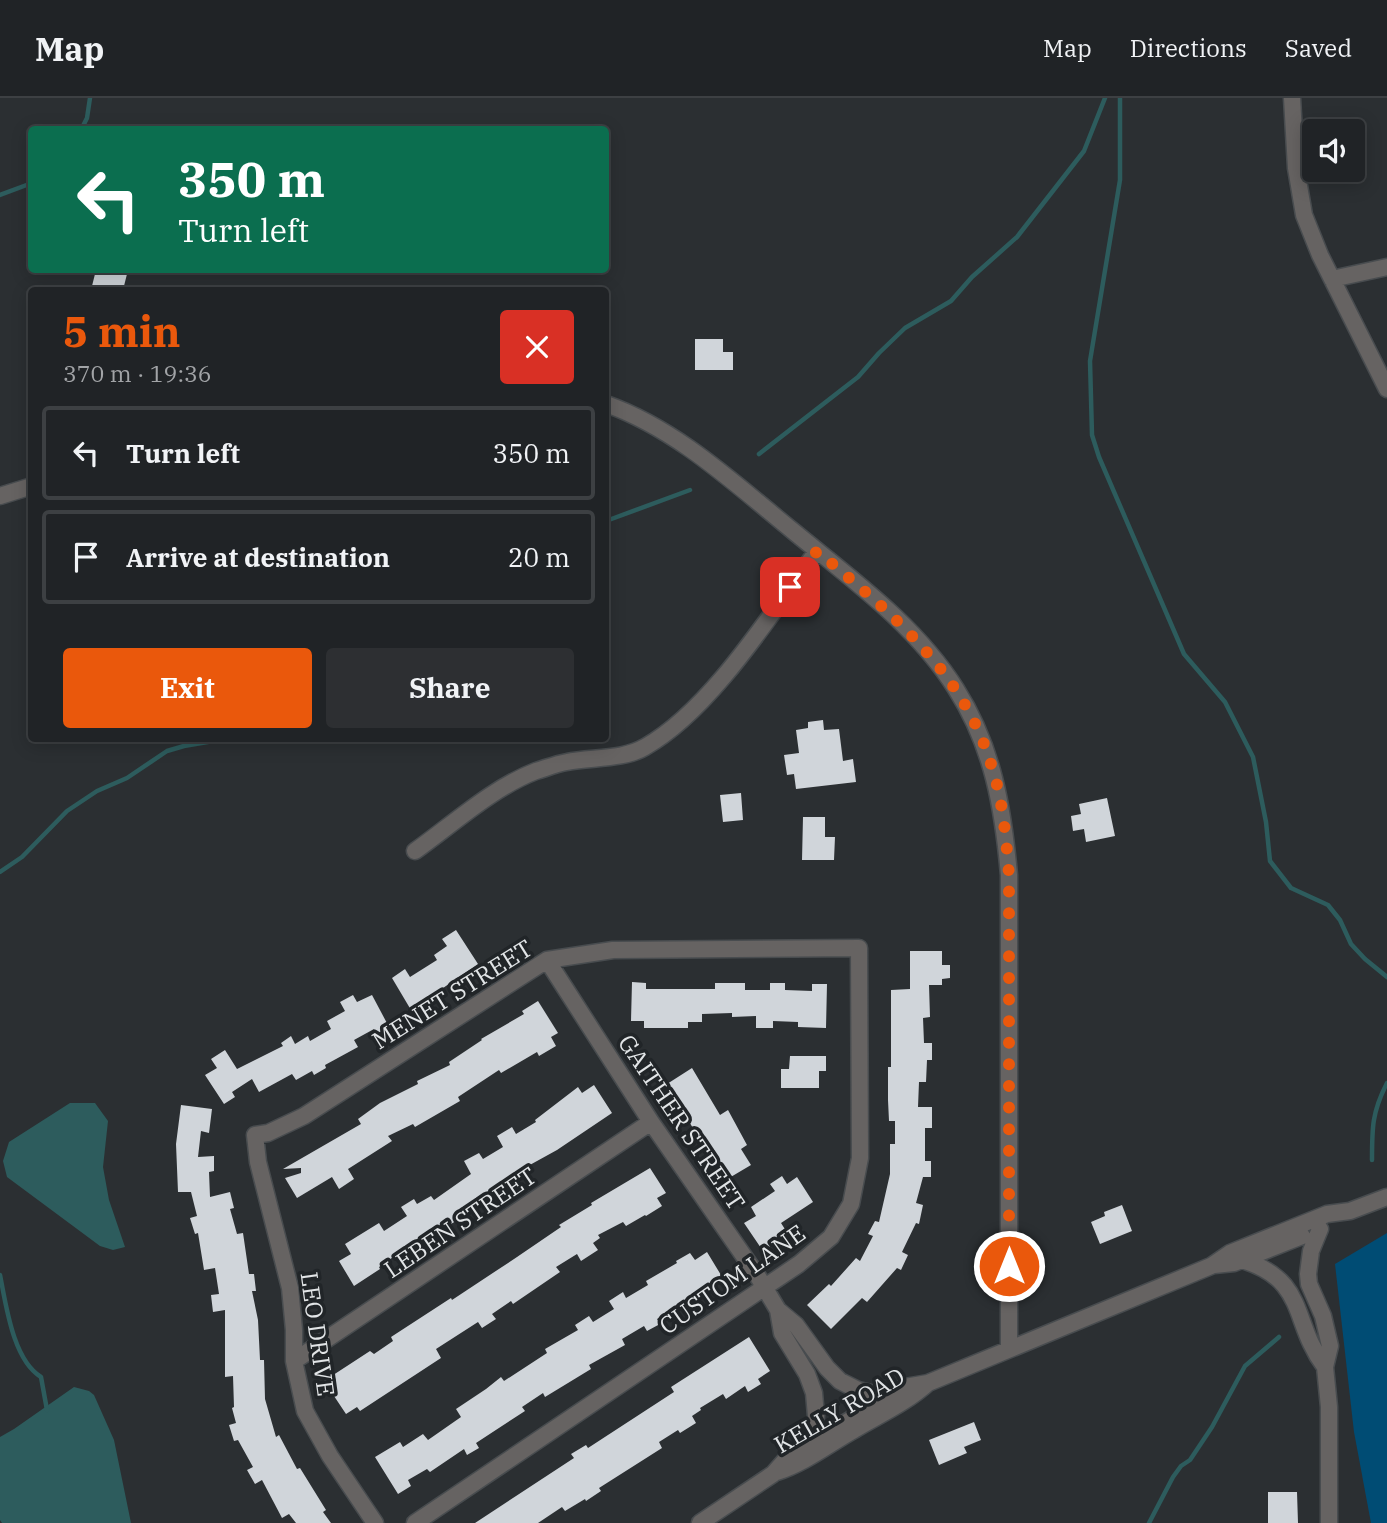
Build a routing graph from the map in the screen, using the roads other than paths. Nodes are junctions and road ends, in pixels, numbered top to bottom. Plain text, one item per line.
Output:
1 (1292, 98) edge
2 (1387, 267) edge
3 (1332, 279) junction
4 (1387, 389) edge
5 (609, 405) edge
6 (28, 487) edge
7 (0, 496) edge
8 (817, 551) junction
9 (415, 851) dead end
10 (859, 948) joint
11 (547, 960) junction
12 (652, 1122) junction
13 (255, 1135) joint
14 (1387, 1197) edge
15 (1350, 1211) junction
16 (1320, 1229) junction
17 (1242, 1260) junction
18 (1211, 1266) junction
19 (764, 1286) junction
20 (778, 1310) junction
21 (1009, 1348) junction
22 (294, 1361) junction
23 (1325, 1367) junction
24 (928, 1383) junction
25 (887, 1397) junction
26 (813, 1441) junction
27 (773, 1474) junction
28 (376, 1523) edge
29 (415, 1523) edge
30 (700, 1523) edge
31 (1329, 1523) edge

1 - 3 street
2 - 3 street
3 - 4 street
5 - 8 street
6 - 7 street
8 - 9 street
8 - 21 street
10 - 11 street, MENET STREET
10 - 19 street, CUSTOM LANE
11 - 12 street, GAITHER STREET
11 - 13 street, MENET STREET
12 - 19 street, GAITHER STREET
12 - 22 street, LEBEN STREET
13 - 22 street, LEO DRIVE
14 - 15 street, KELLY ROAD
15 - 16 street, KELLY ROAD
15 - 18 street, KELLY ROAD
16 - 17 street, KELLY ROAD
16 - 23 street
17 - 18 street, KELLY ROAD
17 - 23 street
18 - 21 street, KELLY ROAD
19 - 20 street, GAITHER STREET
19 - 29 street, CUSTOM LANE
20 - 25 street, GAITHER STREET
20 - 26 street, GAITHER STREET
21 - 24 street, KELLY ROAD
22 - 28 street, LEO DRIVE
23 - 31 street
24 - 25 street, KELLY ROAD
24 - 27 street, KELLY ROAD
25 - 26 street, KELLY ROAD
26 - 27 street, KELLY ROAD
27 - 30 street, KELLY ROAD

